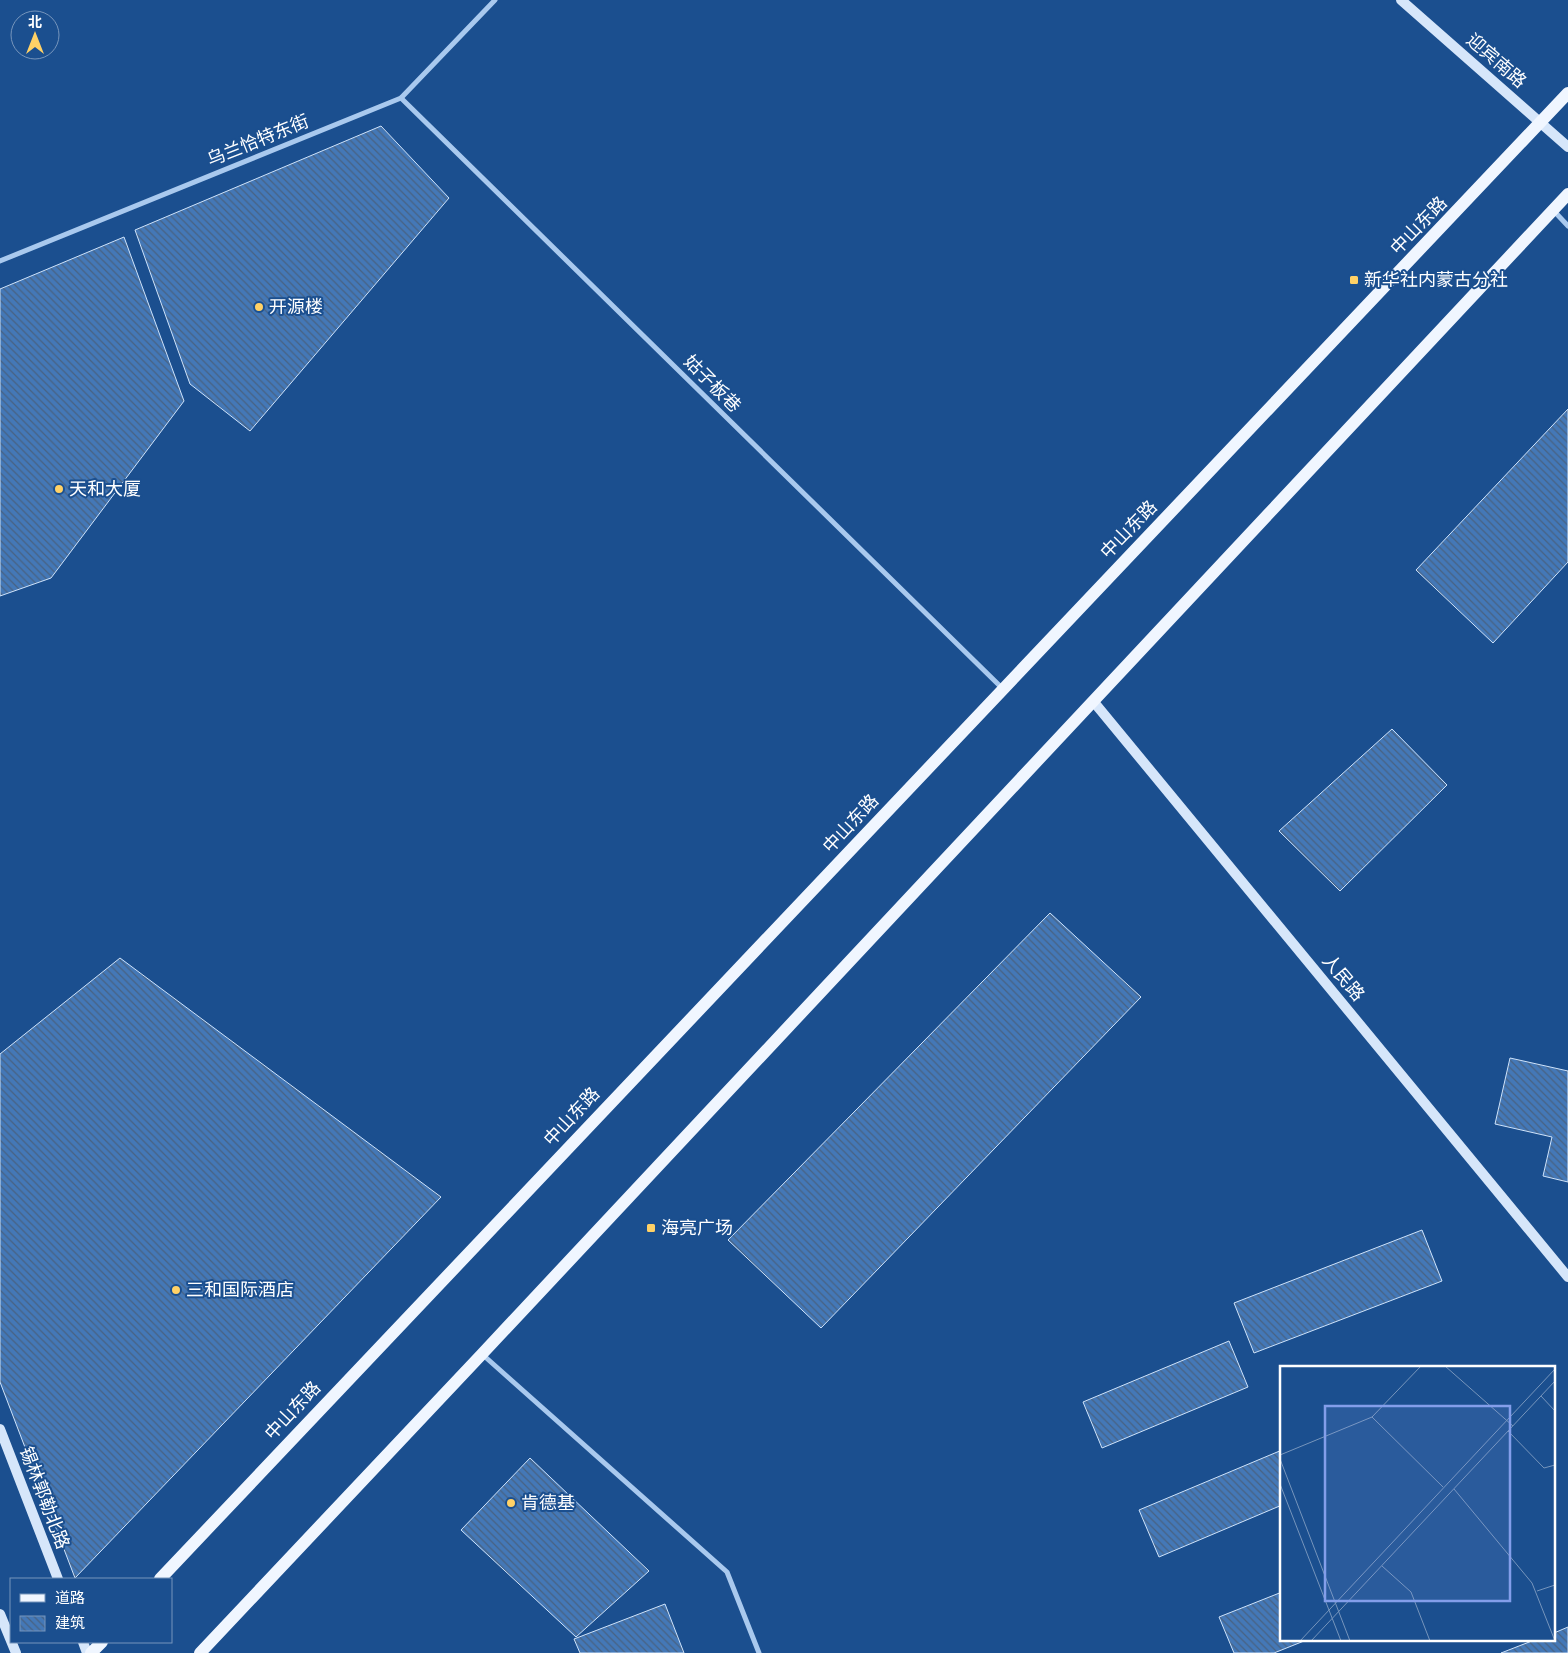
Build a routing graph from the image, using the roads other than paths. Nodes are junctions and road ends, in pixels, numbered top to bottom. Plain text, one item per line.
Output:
1 (495, 0) edge
2 (1401, 0) edge
3 (1568, 93) edge
4 (401, 98) junction
5 (1541, 122) junction
6 (1568, 148) edge
7 (1568, 194) edge
8 (1553, 210) junction
9 (1568, 226) edge
10 (0, 261) edge
11 (1002, 689) junction
12 (1093, 700) junction
13 (1568, 1277) edge
14 (482, 1354) junction
15 (0, 1428) edge
16 (58, 1578) edge
17 (161, 1578) edge
18 (0, 1614) edge
19 (10, 1638) edge
20 (101, 1643) edge
21 (91, 1653) edge
22 (200, 1653) edge
23 (759, 1653) edge

1 - 4 street, 乌兰恰特东街
2 - 5 street, 迎宾南路
3 - 5 main road, 中山东路
4 - 10 street, 乌兰恰特东街
4 - 11 street, 姑子板巷
5 - 6 street, 迎宾南路
5 - 11 main road, 中山东路
7 - 8 main road
8 - 9 street
8 - 12 main road
11 - 17 main road, 中山东路
12 - 13 street, 人民路
12 - 14 main road
14 - 22 main road
14 - 23 street
15 - 16 street, 锡林郭勒北路
18 - 19 street
20 - 21 main road

